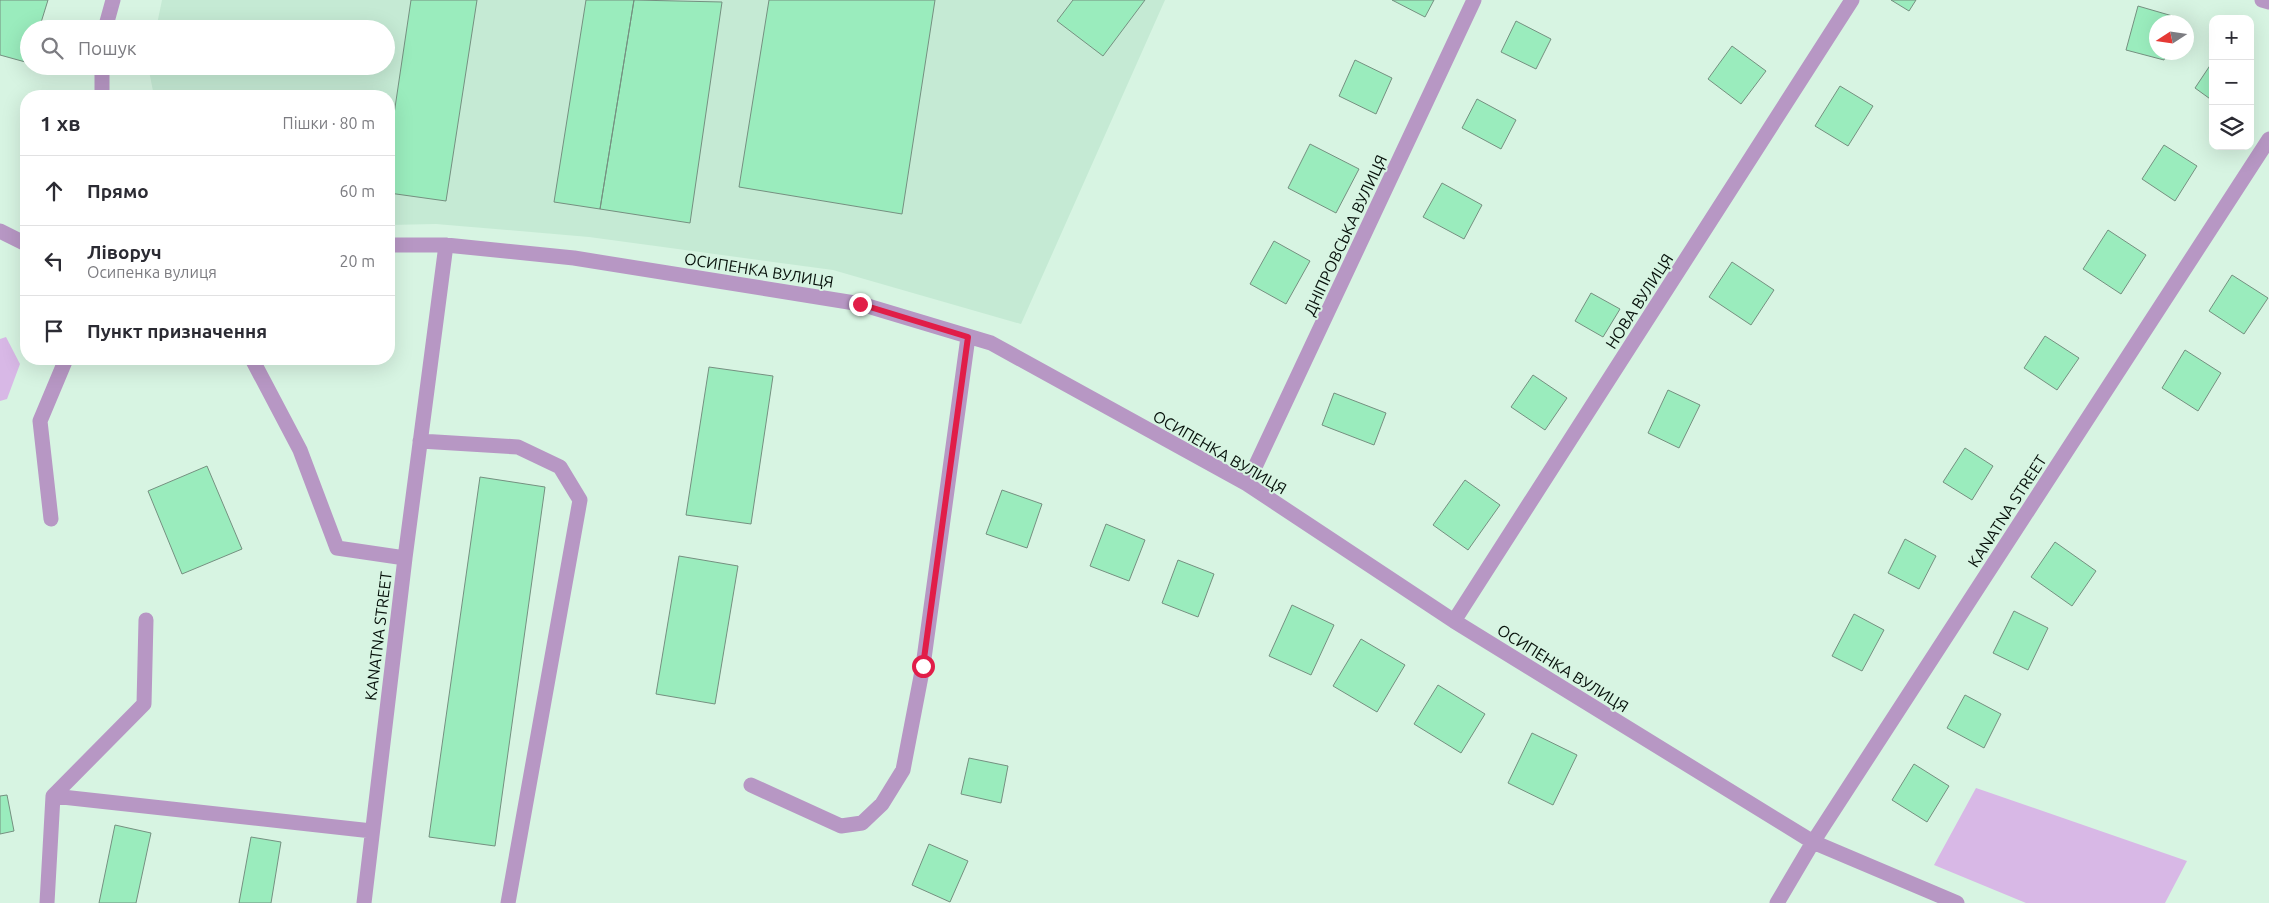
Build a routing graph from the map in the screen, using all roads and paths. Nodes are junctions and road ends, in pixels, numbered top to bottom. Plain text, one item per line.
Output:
1 (113, 0) edge
2 (1474, 0) edge
3 (1852, 0) edge
4 (2262, 0) edge
5 (2269, 2) edge
6 (107, 20) edge
7 (102, 75) edge
8 (102, 90) edge
9 (2269, 139) edge
10 (0, 231) edge
11 (20, 241) edge
12 (395, 245) edge
13 (446, 245) junction
14 (968, 337) junction
15 (63, 365) edge
16 (255, 365) edge
17 (420, 441) junction
18 (1247, 484) junction
19 (51, 519) dead end
20 (405, 558) junction
21 (146, 620) dead end
22 (1454, 621) junction
23 (752, 785) dead end
24 (54, 796) junction
25 (372, 830) junction
26 (1813, 842) junction
27 (47, 903) edge
28 (364, 903) edge
29 (508, 903) edge
30 (1777, 903) edge
31 (1957, 903) edge

1 - 6 street
2 - 18 street, ДНІПРОВСЬКА ВУЛИЦЯ
3 - 22 street, НОВА ВУЛИЦЯ
4 - 5 street
7 - 8 street
9 - 26 street, KANATNA STREET
10 - 11 street
12 - 13 street, ОСИПЕНКА ВУЛИЦЯ
13 - 14 street, ОСИПЕНКА ВУЛИЦЯ
13 - 17 street
14 - 18 street, ОСИПЕНКА ВУЛИЦЯ
14 - 23 street
15 - 19 street
16 - 20 street, KANATNA STREET
17 - 20 street
17 - 29 street
18 - 22 street, ОСИПЕНКА ВУЛИЦЯ
20 - 25 street, KANATNA STREET
21 - 24 street
22 - 26 street, ОСИПЕНКА ВУЛИЦЯ
24 - 25 street
24 - 27 street
25 - 28 street, KANATNA STREET
26 - 30 street, KANATNA STREET
26 - 31 street, ОСИПЕНКА ВУЛИЦЯ

